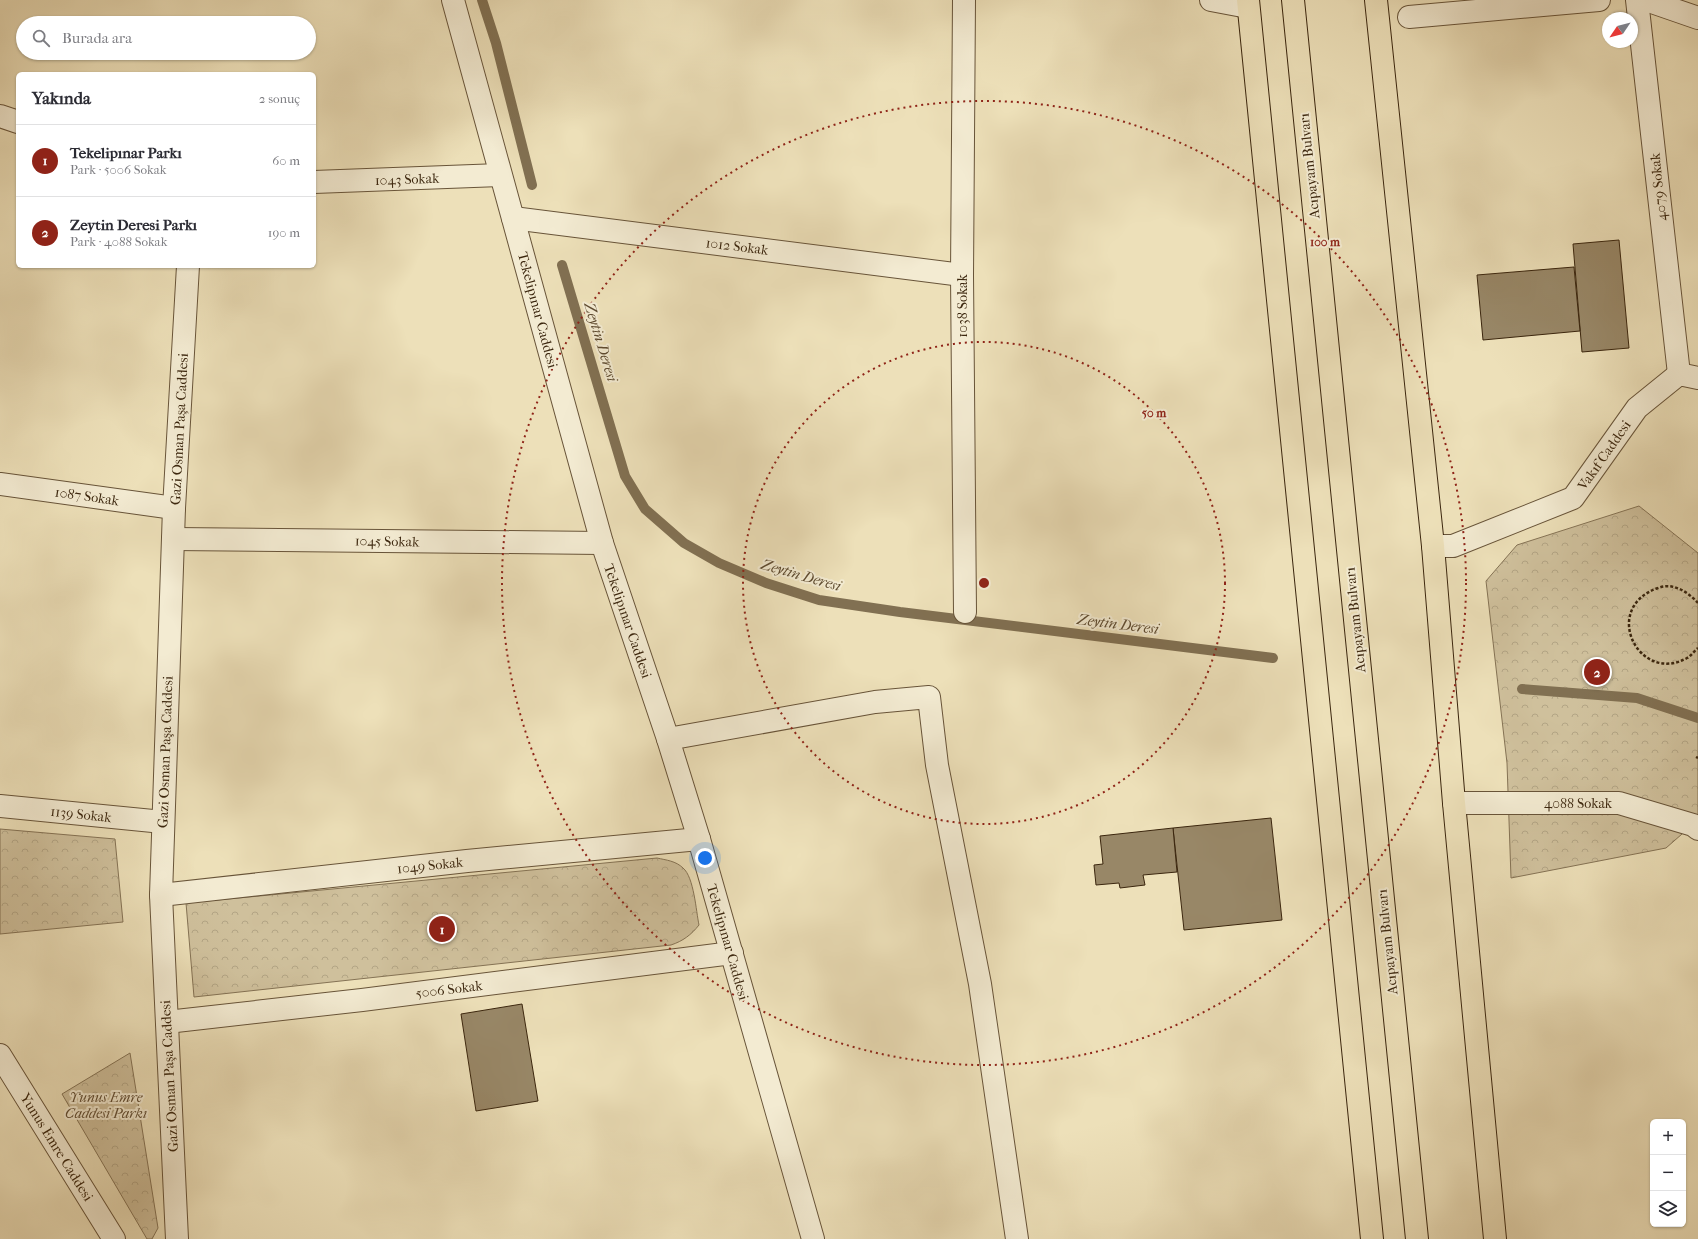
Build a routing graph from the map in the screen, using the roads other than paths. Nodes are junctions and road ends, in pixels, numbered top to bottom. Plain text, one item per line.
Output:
1 (453, 0) edge
2 (964, 0) edge
3 (1211, 0) edge
4 (1293, 0) edge
5 (1376, 0) edge
6 (1599, 0) edge
7 (1637, 0) edge
8 (1646, 0) edge
9 (1248, 3) edge
10 (1409, 17) dead end
11 (1698, 18) edge
12 (0, 116) edge
13 (16, 121) edge
14 (500, 175) junction
15 (316, 182) edge
16 (513, 218) junction
17 (188, 268) edge
18 (962, 275) junction
19 (1689, 376) edge
20 (0, 484) edge
21 (174, 508) junction
22 (173, 539) junction
23 (602, 544) junction
24 (1433, 546) junction
25 (965, 612) dead end
26 (668, 739) junction
27 (1454, 804) junction
28 (0, 806) edge
29 (163, 822) junction
30 (1698, 829) edge
31 (700, 838) junction
32 (161, 895) junction
33 (732, 953) junction
34 (167, 1022) junction
35 (0, 1055) edge
36 (114, 1239) edge
37 (177, 1239) edge
38 (813, 1239) edge
39 (1017, 1239) edge
40 (1372, 1239) edge
41 (1417, 1239) edge
42 (1495, 1239) edge

1 - 14 street, Tekelipınar Caddesi
2 - 18 street, 1038 Sokak
3 - 9 street
4 - 41 main road, Acıpayam Bulvarı
5 - 24 main road
6 - 10 street
7 - 19 street, 4079 Sokak
8 - 11 street
9 - 40 main road
12 - 13 street
14 - 15 street, 1043 Sokak
14 - 16 street, Tekelipınar Caddesi
16 - 18 street, 1012 Sokak
16 - 23 street, Tekelipınar Caddesi
17 - 21 street, Gazi Osman Paşa Caddesi
18 - 25 street, 1038 Sokak
19 - 24 street, Vakıf Caddesi
20 - 21 street, 1087 Sokak
21 - 22 street, Gazi Osman Paşa Caddesi
22 - 23 street, 1045 Sokak
22 - 29 street, Gazi Osman Paşa Caddesi
23 - 26 street, Tekelipınar Caddesi
24 - 27 main road
26 - 31 street, Tekelipınar Caddesi
26 - 39 street
27 - 30 street, 4088 Sokak
27 - 42 main road
28 - 29 street, 1139 Sokak
29 - 32 street, Gazi Osman Paşa Caddesi
31 - 32 street, 1049 Sokak
31 - 33 street, Tekelipınar Caddesi
32 - 34 street, Gazi Osman Paşa Caddesi
33 - 34 street, 5006 Sokak
33 - 38 street, Tekelipınar Caddesi
34 - 37 street, Gazi Osman Paşa Caddesi
35 - 36 street, Yunus Emre Caddesi

